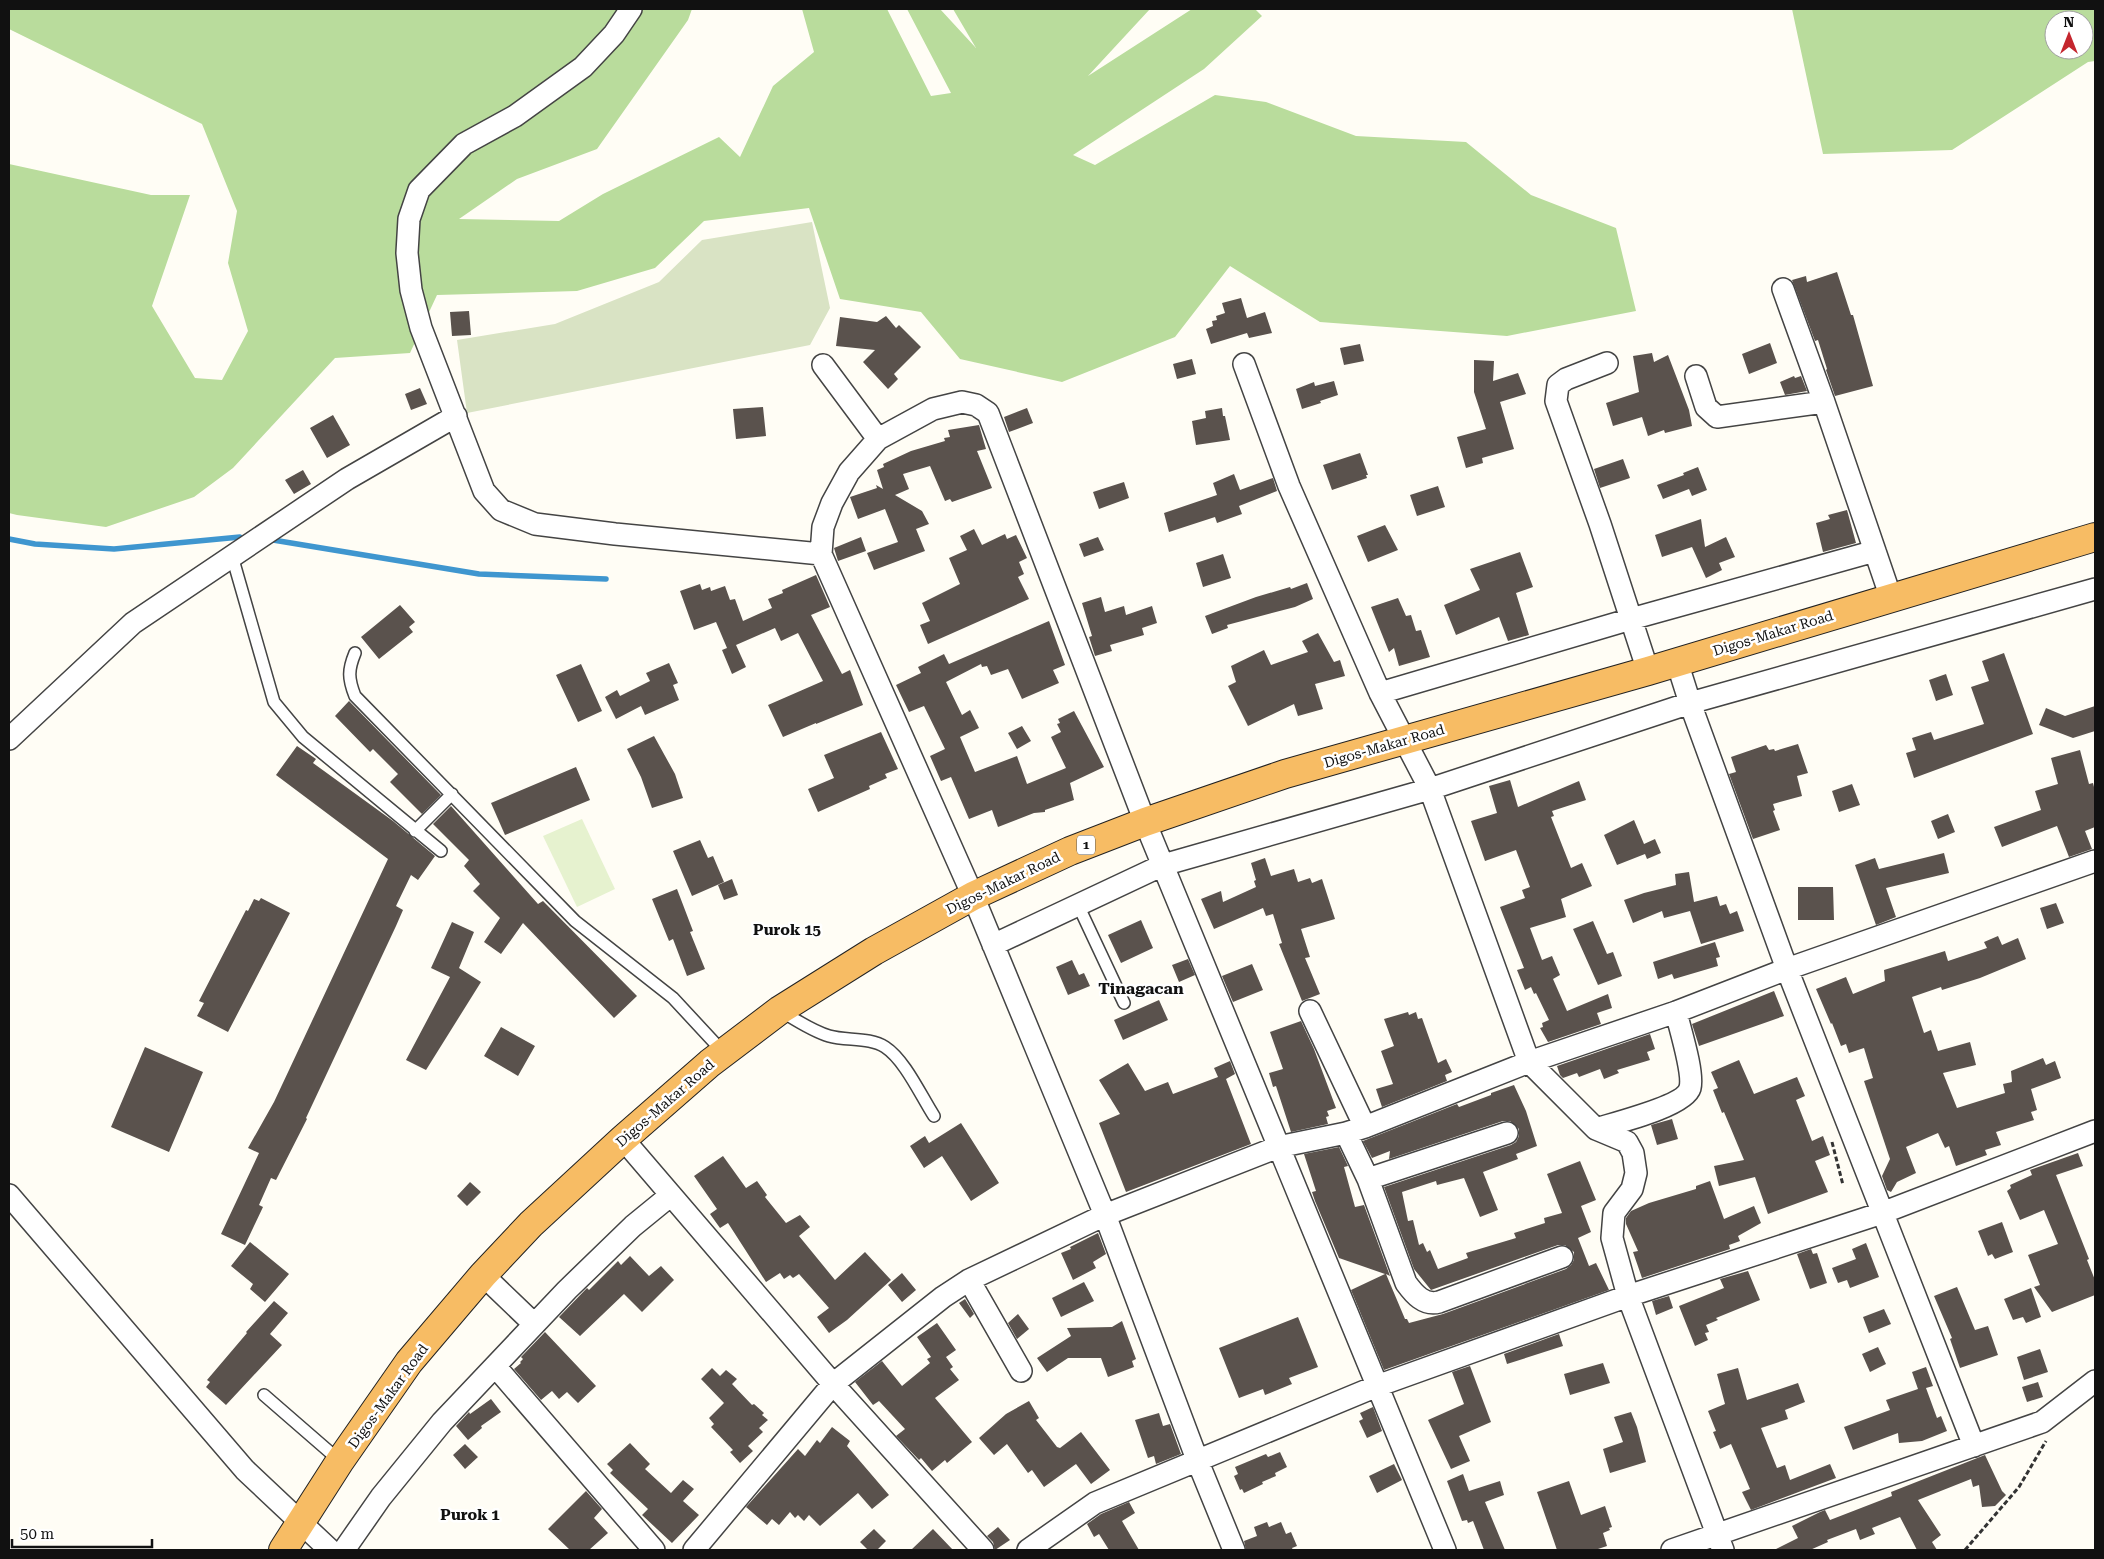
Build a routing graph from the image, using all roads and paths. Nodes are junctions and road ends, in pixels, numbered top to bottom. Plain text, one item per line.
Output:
1 (631, 9) edge
2 (1783, 289) dead end
3 (1607, 363) dead end
4 (823, 364) dead end
5 (1244, 364) dead end
6 (1696, 376) dead end
7 (1824, 402) junction
8 (456, 416) junction
9 (878, 439) junction
10 (2095, 537) edge
11 (1875, 551) junction
12 (822, 554) junction
13 (232, 556) junction
14 (2095, 589) edge
15 (1891, 598) junction
16 (1631, 619) junction
17 (355, 652) dead end
18 (1677, 662) junction
19 (1648, 671) junction
20 (1380, 693) junction
21 (1690, 703) junction
22 (9, 738) edge
23 (1405, 740) junction
24 (1430, 789) junction
25 (452, 794) junction
26 (1145, 822) junction
27 (415, 831) junction
28 (441, 851) dead end
29 (2095, 861) edge
30 (1163, 865) junction
31 (972, 896) junction
32 (1078, 905) junction
33 (993, 944) junction
34 (1787, 969) junction
35 (1124, 1002) dead end
36 (780, 1010) junction
37 (1310, 1011) dead end
38 (1676, 1012) junction
39 (724, 1052) junction
40 (1528, 1062) junction
41 (934, 1116) dead end
42 (1596, 1129) junction
43 (1355, 1130) junction
44 (2095, 1131) edge
45 (1507, 1132) dead end
46 (623, 1139) junction
47 (1278, 1147) junction
48 (1368, 1179) junction
49 (9, 1194) edge
50 (671, 1196) junction
51 (1882, 1213) junction
52 (1105, 1215) junction
53 (1562, 1257) dead end
54 (483, 1275) junction
55 (969, 1280) junction
56 (1628, 1296) junction
57 (534, 1324) junction
58 (495, 1366) junction
59 (1021, 1371) dead end
60 (2095, 1381) edge
61 (833, 1384) junction
62 (1377, 1386) junction
63 (264, 1395) dead end
64 (2042, 1422) junction
65 (1974, 1446) junction
66 (340, 1461) junction
67 (1198, 1462) junction
68 (300, 1523) junction
69 (1720, 1543) edge
70 (284, 1550) edge
71 (330, 1550) edge
72 (344, 1550) edge
73 (654, 1550) edge
74 (694, 1550) edge
75 (983, 1550) edge
76 (1028, 1550) edge
77 (1234, 1550) edge
78 (1445, 1550) edge
79 (1672, 1550) edge
80 (1965, 1550) edge

1 - 8 street
2 - 7 street
3 - 16 street
4 - 9 street
5 - 20 street
6 - 7 street
7 - 11 street
8 - 12 street
8 - 13 street
9 - 12 street
9 - 26 street
10 - 15 highway, Digos-Makar Road / 1
11 - 15 street
11 - 16 street
12 - 31 street
13 - 22 street
13 - 27 lane
14 - 21 street
15 - 18 highway, Digos-Makar Road / 1
16 - 19 street
16 - 20 street
17 - 25 lane
18 - 19 highway, Digos-Makar Road / 1
18 - 21 street
19 - 23 highway, Digos-Makar Road / 1
20 - 23 street
21 - 24 street
21 - 34 street
23 - 24 street
23 - 26 highway, Digos-Makar Road / 1
24 - 30 street
24 - 40 street
25 - 27 lane
25 - 39 lane
26 - 30 street
26 - 31 highway, Digos-Makar Road / 1
27 - 28 lane
29 - 34 street
30 - 32 street
30 - 47 street
31 - 33 street
31 - 36 highway, Digos-Makar Road / 1
32 - 33 street
32 - 35 lane
33 - 52 street
34 - 38 street
34 - 51 street
36 - 39 highway, Digos-Makar Road / 1
36 - 41 lane
37 - 43 street
38 - 40 street
38 - 42 street
39 - 46 highway, Digos-Makar Road / 1
40 - 42 street
40 - 43 street
42 - 56 street
43 - 47 street
43 - 48 street
44 - 51 street
45 - 48 street
46 - 50 street
46 - 54 highway, Digos-Makar Road / 1
47 - 52 street
47 - 62 street
48 - 53 street
49 - 68 street
50 - 57 street
50 - 61 street
51 - 56 street
51 - 65 street
52 - 55 street
52 - 67 street
54 - 57 street
54 - 66 highway, Digos-Makar Road / 1
55 - 59 street
55 - 61 street
56 - 62 street
56 - 69 street
57 - 58 street
58 - 72 street
58 - 73 street
60 - 64 street
61 - 74 street
61 - 75 street
62 - 67 street
62 - 78 street
63 - 66 lane
64 - 65 street
64 - 80 path
65 - 69 street
66 - 68 highway, Digos-Makar Road / 1
67 - 76 street
67 - 77 street
68 - 70 highway, Digos-Makar Road / 1
68 - 71 street
69 - 79 street

